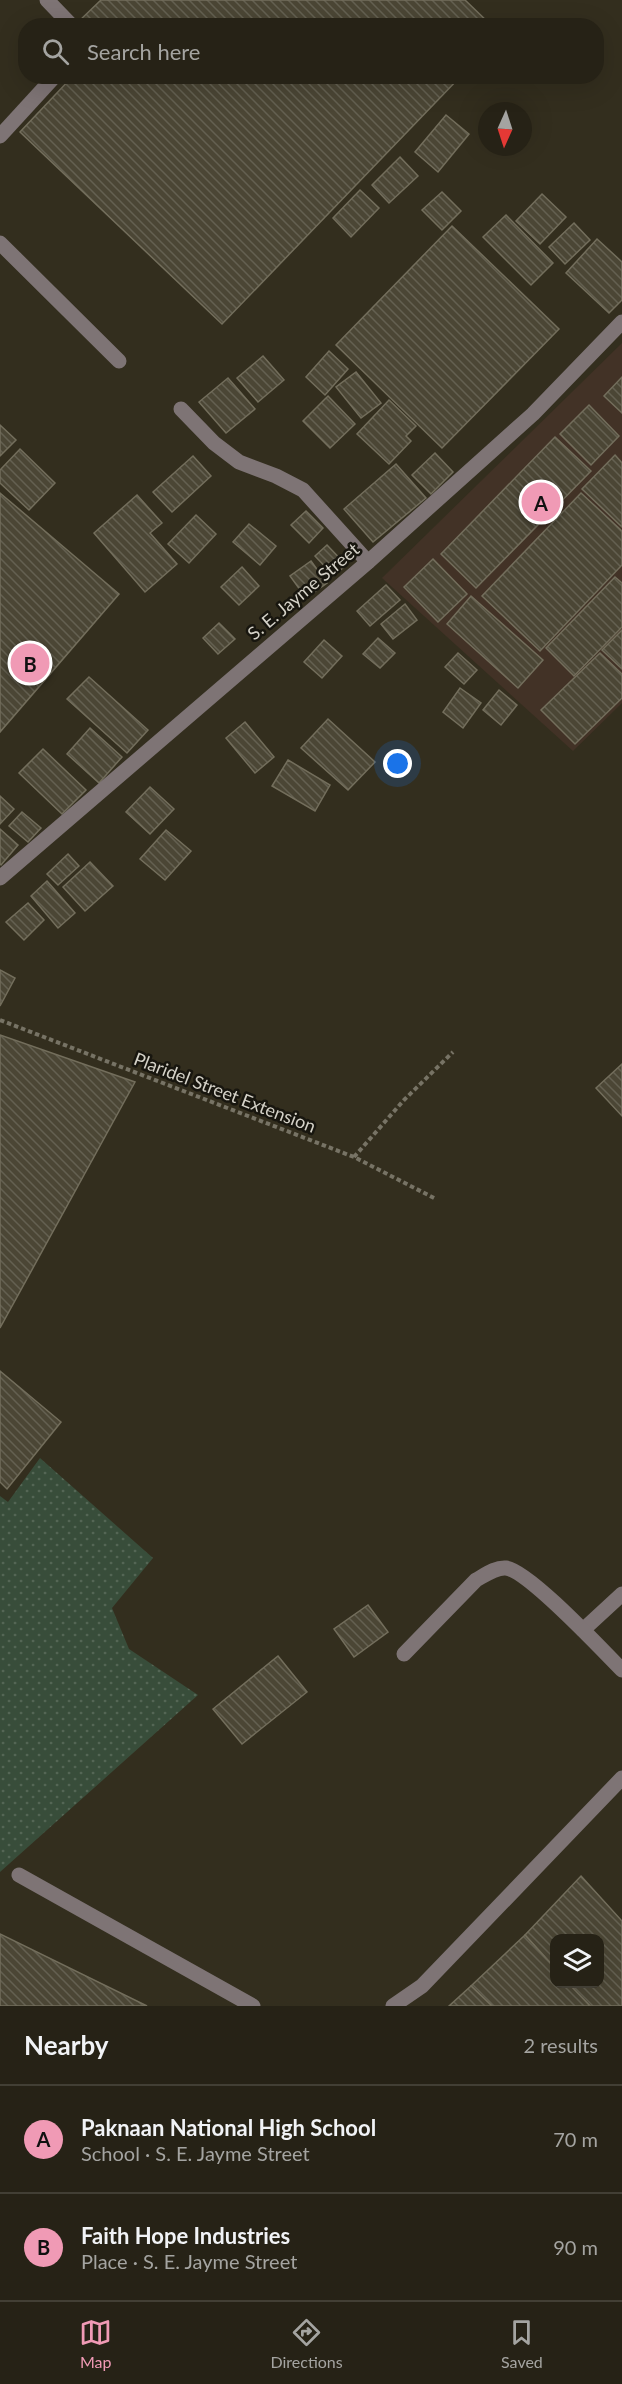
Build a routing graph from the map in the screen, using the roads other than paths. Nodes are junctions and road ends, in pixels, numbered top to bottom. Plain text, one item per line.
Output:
1 (47, 0) edge
2 (64, 18) edge
3 (48, 84) edge
4 (0, 136) edge
5 (0, 243) edge
6 (622, 322) edge
7 (119, 361) dead end
8 (181, 409) dead end
9 (368, 562) junction
10 (0, 878) edge
11 (622, 1594) edge
12 (583, 1630) junction
13 (404, 1654) dead end
14 (622, 1670) edge
15 (622, 1778) edge
16 (19, 1875) dead end
17 (253, 2006) edge
18 (393, 2006) edge

1 - 2 street
3 - 4 street
5 - 7 street
6 - 9 street, S. E. Jayme Street
8 - 9 street
9 - 10 street, S. E. Jayme Street
11 - 12 street
12 - 13 street
12 - 14 street
15 - 18 street
16 - 17 street

